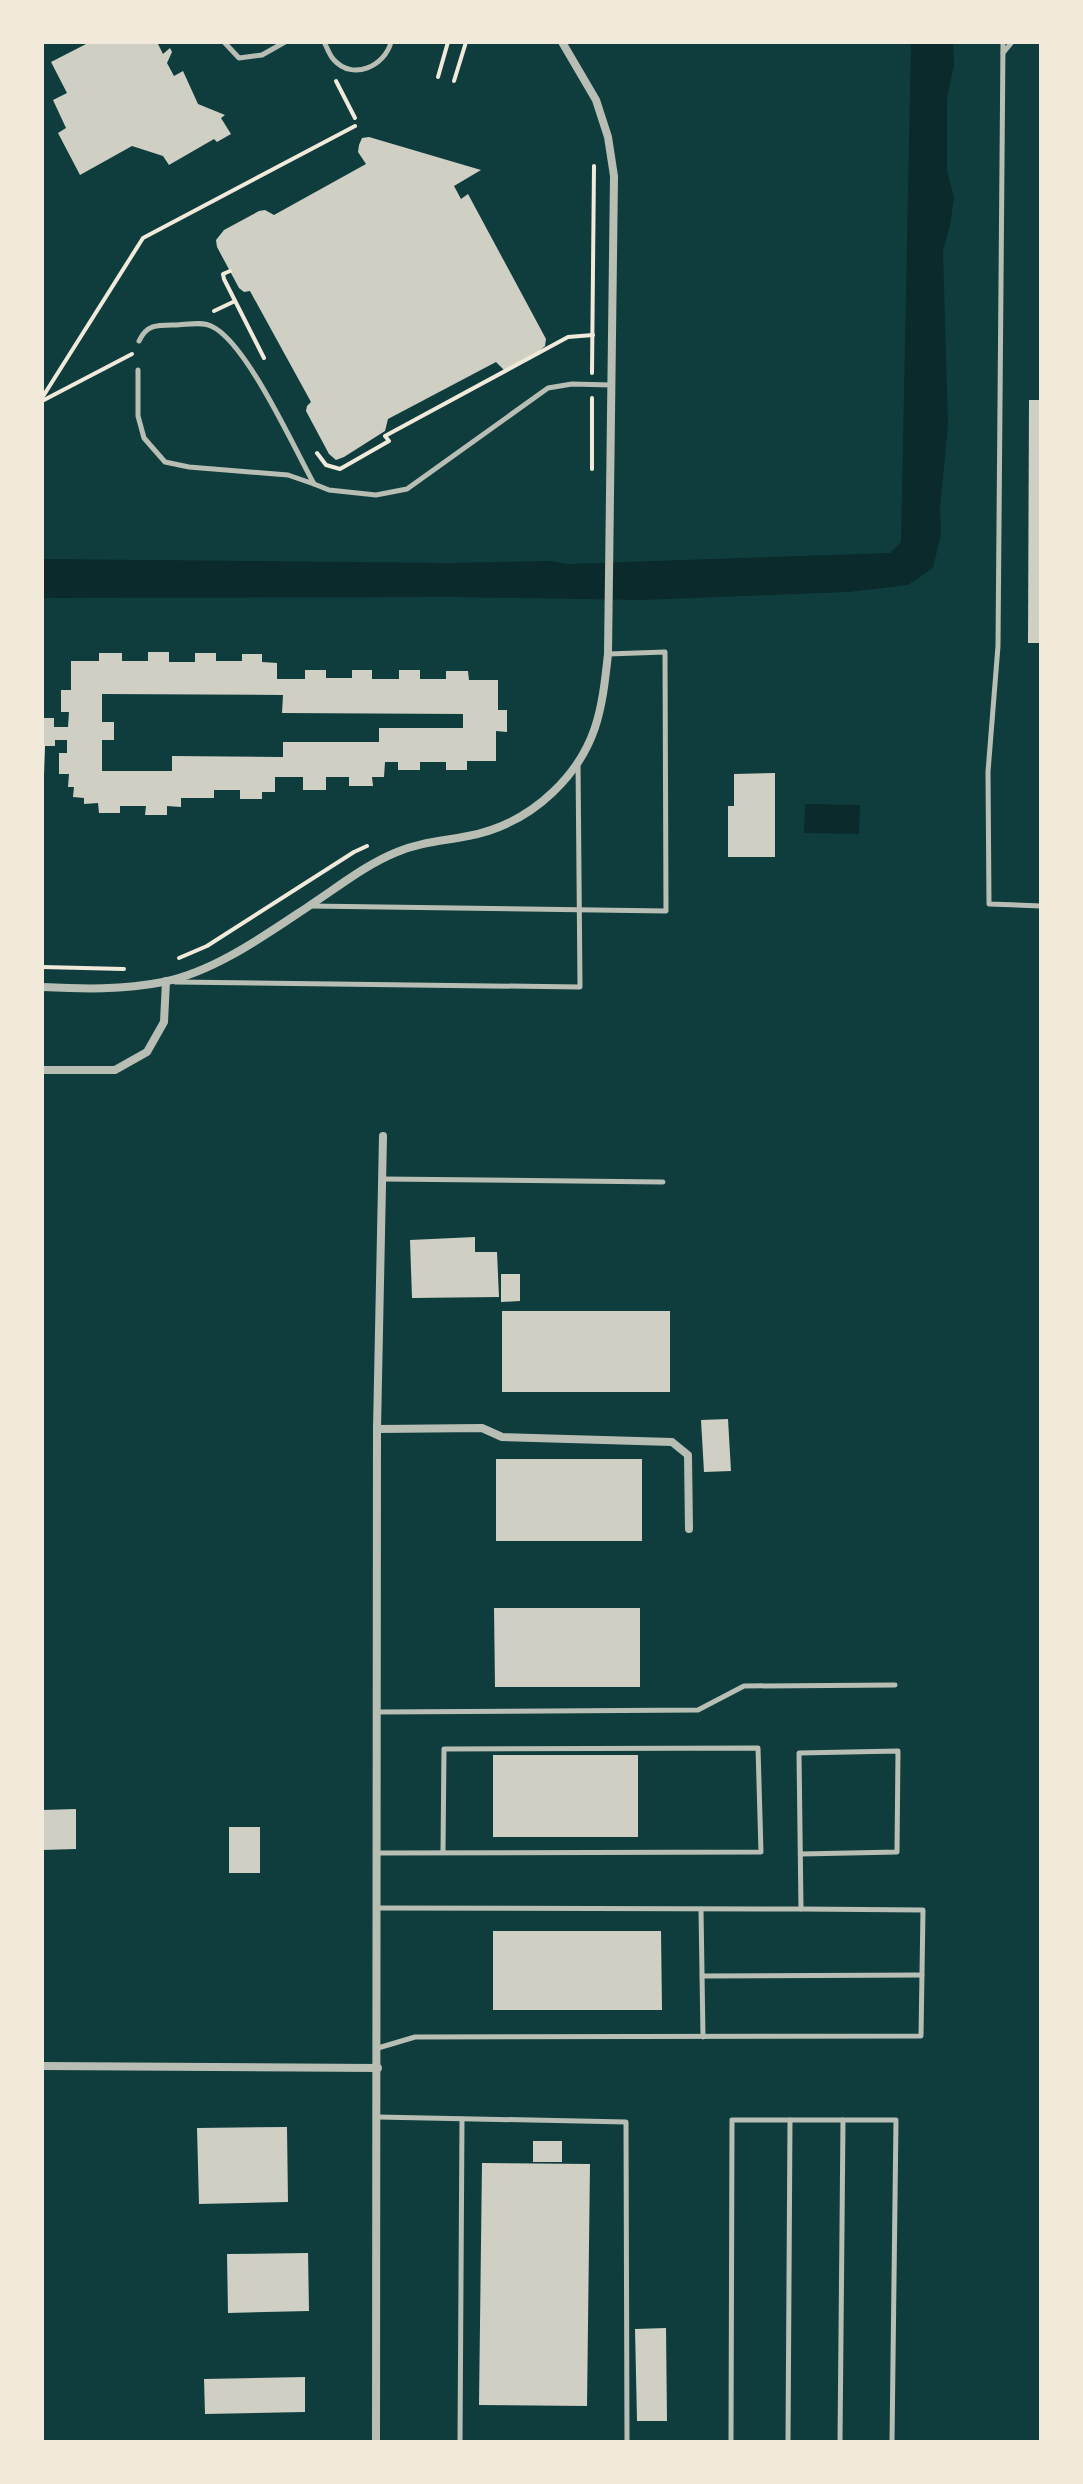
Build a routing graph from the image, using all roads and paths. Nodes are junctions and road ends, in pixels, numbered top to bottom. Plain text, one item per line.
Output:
1 (224, 42) edge
2 (285, 42) edge
3 (324, 42) edge
4 (391, 42) edge
5 (448, 42) edge
6 (466, 42) edge
7 (562, 42) edge
8 (1003, 42) edge
9 (1012, 42) edge
10 (1003, 53) junction
11 (438, 77) dead end
12 (454, 81) dead end
13 (355, 126) dead end
14 (594, 154) dead end
15 (230, 271) dead end
16 (593, 335) junction
17 (139, 341) dead end
18 (269, 369) dead end
19 (138, 370) dead end
20 (592, 384) junction
21 (612, 385) junction
22 (42, 398) edge
23 (313, 449) dead end
24 (592, 481) dead end
25 (314, 484) junction
26 (42, 528) edge
27 (42, 540) edge
28 (42, 609) edge
29 (608, 654) junction
30 (42, 718) edge
31 (43, 746) edge
32 (578, 761) junction
33 (42, 775) edge
34 (379, 841) dead end
35 (309, 906) junction
36 (1041, 906) edge
37 (580, 909) junction
38 (167, 963) dead end
39 (42, 967) edge
40 (125, 969) dead end
41 (166, 981) junction
42 (42, 987) edge
43 (42, 1070) edge
44 (383, 1136) dead end
45 (383, 1179) junction
46 (663, 1182) dead end
47 (377, 1429) junction
48 (689, 1529) dead end
49 (895, 1685) dead end
50 (377, 1712) junction
51 (377, 1853) junction
52 (443, 1853) junction
53 (801, 1854) junction
54 (378, 1908) junction
55 (701, 1909) junction
56 (801, 1909) junction
57 (922, 1975) junction
58 (702, 1976) junction
59 (703, 2037) junction
60 (378, 2048) junction
61 (42, 2066) edge
62 (378, 2068) junction
63 (378, 2117) junction
64 (462, 2119) junction
65 (790, 2120) junction
66 (843, 2120) junction
67 (376, 2442) edge
68 (460, 2442) edge
69 (627, 2442) edge
70 (731, 2442) edge
71 (788, 2442) edge
72 (840, 2442) edge
73 (892, 2442) edge

1 - 2 lane
3 - 4 lane
5 - 11 path
6 - 12 path
7 - 21 street
8 - 10 lane
9 - 10 lane
10 - 36 lane
13 - 22 path
14 - 16 path
15 - 18 path
16 - 20 path
16 - 23 path
17 - 25 lane
19 - 25 lane
20 - 21 lane
20 - 24 path
20 - 25 lane
21 - 29 street
26 - 27 path
27 - 28 path
28 - 30 path
29 - 32 street
29 - 37 lane
31 - 33 path
32 - 35 street
32 - 37 lane
34 - 38 path
35 - 37 lane
35 - 41 street
37 - 41 lane
39 - 40 path
41 - 42 street
41 - 43 street
44 - 45 street
45 - 46 lane
45 - 47 street
47 - 48 street
47 - 50 street
49 - 50 lane
50 - 51 street
51 - 52 lane
51 - 54 street
52 - 52 lane
53 - 53 lane
53 - 56 lane
54 - 55 lane
54 - 60 street
55 - 56 lane
55 - 58 lane
56 - 57 lane
57 - 58 lane
57 - 59 lane
58 - 59 lane
59 - 60 lane
60 - 62 street
61 - 62 street
62 - 63 street
63 - 64 lane
63 - 67 street
64 - 68 lane
64 - 69 lane
65 - 66 lane
65 - 70 lane
65 - 71 lane
66 - 72 lane
66 - 73 lane

